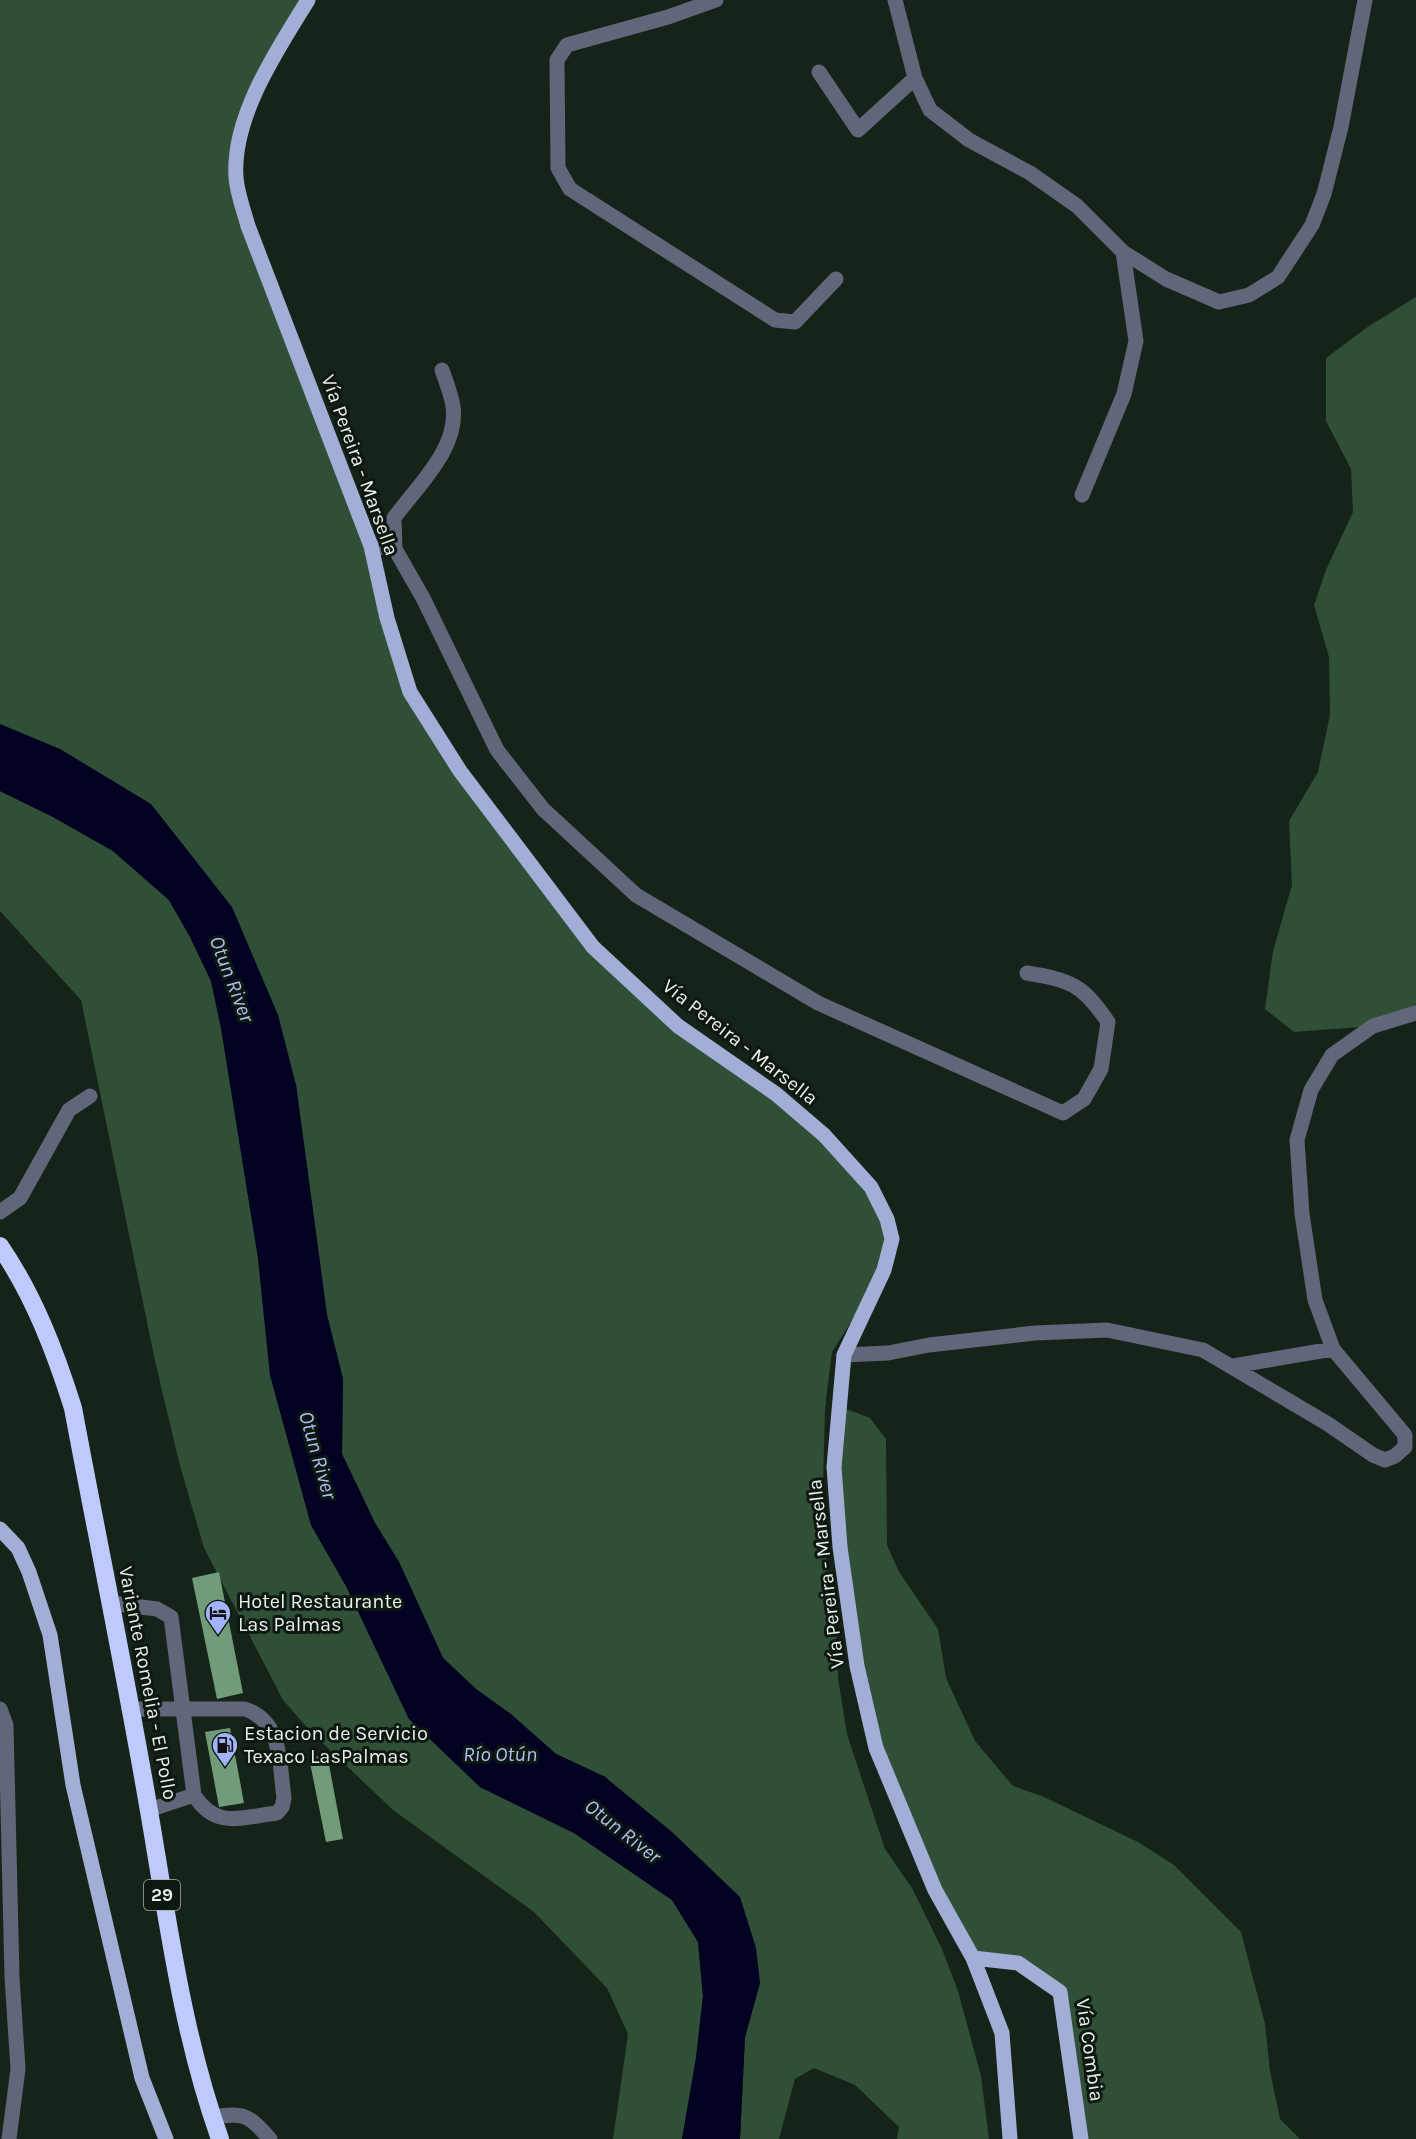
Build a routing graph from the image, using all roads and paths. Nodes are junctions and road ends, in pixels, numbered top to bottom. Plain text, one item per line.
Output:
1 (308, 0) edge
2 (716, 0) edge
3 (895, 0) edge
4 (1365, 0) edge
5 (819, 72) dead end
6 (915, 78) junction
7 (1123, 252) junction
8 (836, 279) dead end
9 (442, 370) dead end
10 (1082, 495) dead end
11 (371, 546) junction
12 (395, 549) junction
13 (1027, 973) dead end
14 (1416, 1013) edge
15 (90, 1096) dead end
16 (0, 1212) edge
17 (0, 1246) edge
18 (1333, 1349) junction
19 (844, 1354) junction
20 (1233, 1366) junction
21 (0, 1529) edge
22 (110, 1603) junction
23 (129, 1708) junction
24 (183, 1708) junction
25 (0, 1709) edge
26 (194, 1795) junction
27 (149, 1810) junction
28 (973, 1958) junction
29 (213, 2117) junction
30 (9, 2139) edge
31 (166, 2139) edge
32 (220, 2139) edge
33 (270, 2139) edge
34 (1010, 2139) edge
35 (1081, 2139) edge

1 - 11 main road, Vía Pereira - Marsella
2 - 8 street
3 - 6 street
4 - 7 street
5 - 6 street
6 - 7 street
7 - 10 street
9 - 12 street
11 - 12 street
11 - 19 main road, Vía Pereira - Marsella
12 - 13 street
14 - 18 street
15 - 16 street
17 - 22 highway, Variante Romelia - El Pollo / 29
18 - 20 street
18 - 20 street
19 - 20 street
19 - 28 main road, Vía Pereira - Marsella
21 - 31 main road
22 - 23 highway, Variante Romelia - El Pollo / 29
22 - 24 street
23 - 24 street
23 - 27 highway, Variante Romelia - El Pollo / 29
24 - 26 street
24 - 26 street
25 - 30 street
26 - 27 street
27 - 29 highway, Variante Romelia - El Pollo / 29
28 - 34 main road, Vía Pereira - Marsella
28 - 35 main road, Vía Combia
29 - 32 highway, Variante Romelia - El Pollo / 29
29 - 33 street

